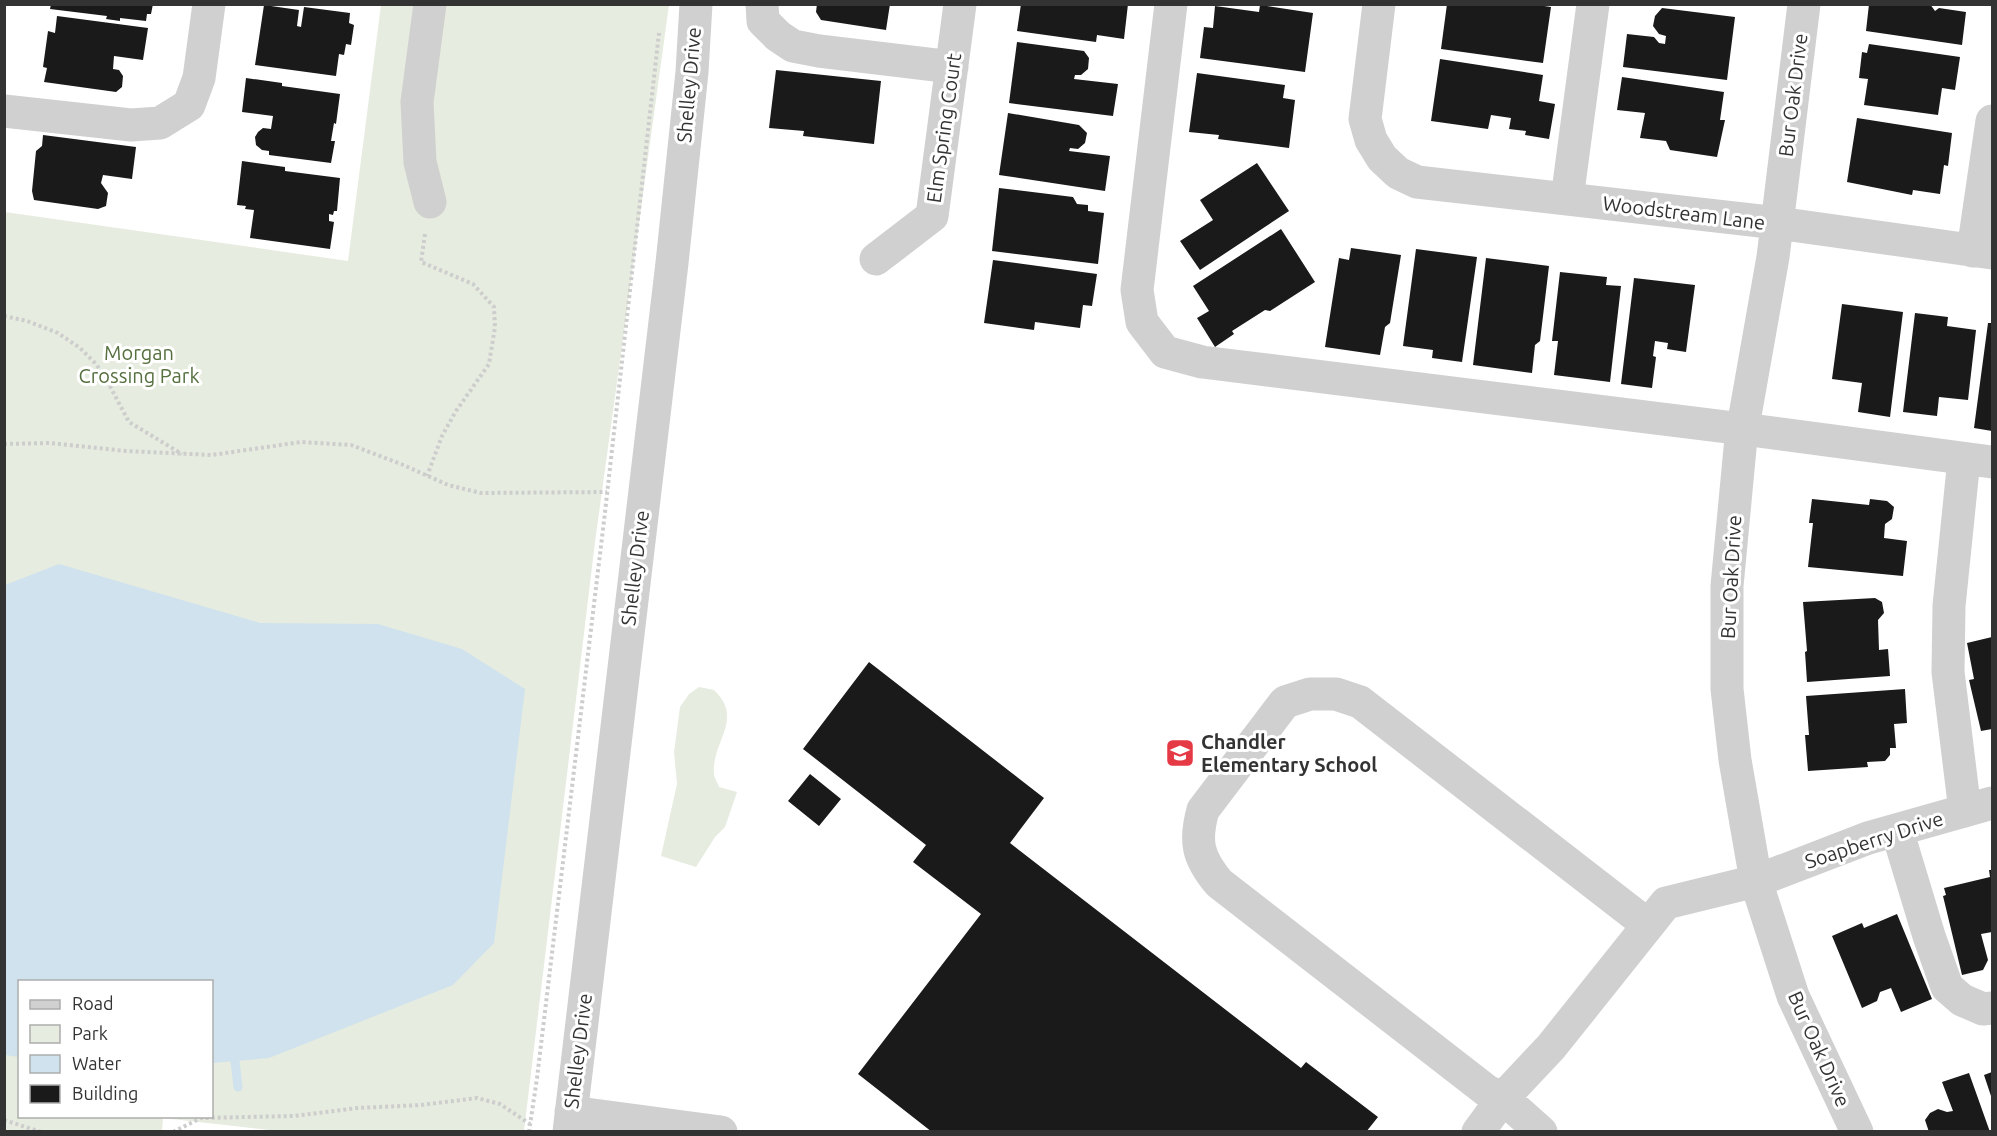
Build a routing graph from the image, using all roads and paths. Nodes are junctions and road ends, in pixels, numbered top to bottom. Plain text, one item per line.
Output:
1 (209, 4) edge
2 (430, 4) edge
3 (696, 4) edge
4 (762, 4) edge
5 (960, 4) edge
6 (1171, 4) edge
7 (1379, 4) edge
8 (1593, 4) edge
9 (1804, 4) edge
10 (659, 28) dead end
11 (952, 67) junction
12 (4, 111) edge
13 (1992, 121) edge
14 (1567, 199) junction
15 (430, 202) joint
16 (1778, 223) junction
17 (1983, 252) edge
18 (876, 259) dead end
19 (4, 316) edge
20 (1743, 429) junction
21 (4, 444) edge
22 (183, 454) junction
23 (1978, 461) edge
24 (427, 476) junction
25 (607, 492) junction
26 (1979, 807) edge
27 (1897, 830) junction
28 (1756, 881) junction
29 (1648, 925) junction
30 (1992, 1008) edge
31 (1503, 1098) junction
32 (201, 1118) edge
33 (213, 1118) edge
34 (4, 1120) edge
35 (570, 1121) edge
36 (530, 1124) junction
37 (41, 1131) edge
38 (173, 1131) edge
39 (529, 1131) edge
40 (721, 1131) edge
41 (1478, 1131) edge
42 (1541, 1131) edge
43 (1857, 1131) edge

1 - 12 street
2 - 15 street
3 - 35 street, Shelley Drive
4 - 11 street
5 - 11 street, Elm Spring Court
6 - 20 street
7 - 14 street, Woodstream Lane
8 - 14 street
9 - 16 street, Bur Oak Drive
10 - 25 path
11 - 18 street, Elm Spring Court
13 - 17 street
14 - 16 street, Woodstream Lane
15 - 24 path
16 - 17 street, Woodstream Lane
16 - 20 street, Bur Oak Drive
19 - 22 path
20 - 23 street
20 - 28 street, Bur Oak Drive
21 - 22 path
22 - 24 path
23 - 26 street
24 - 25 path
25 - 36 path
26 - 27 street, Soapberry Drive
27 - 28 street, Soapberry Drive
27 - 30 street
28 - 29 street, Soapberry Drive
28 - 43 street, Bur Oak Drive
29 - 31 street, Soapberry Drive
29 - 31 street
31 - 41 street, Soapberry Drive
31 - 42 street
32 - 38 path
33 - 36 path
34 - 37 path
35 - 40 street
36 - 39 path

